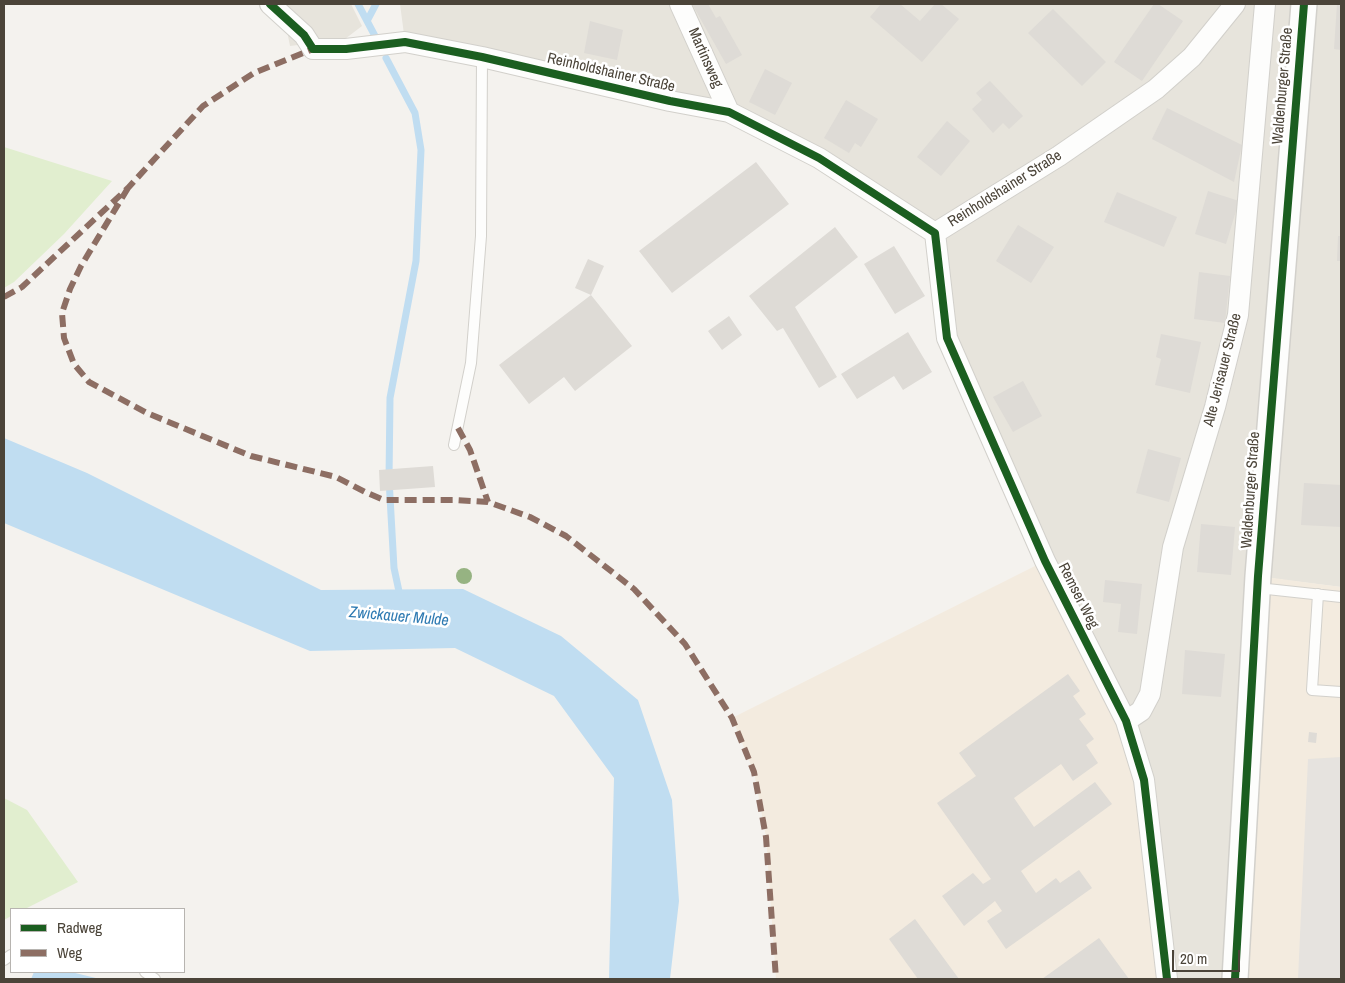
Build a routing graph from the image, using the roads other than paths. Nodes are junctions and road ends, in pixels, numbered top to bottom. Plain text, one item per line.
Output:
1 (270, 4) edge
2 (680, 4) edge
3 (1235, 4) edge
4 (1265, 4) edge
5 (1304, 4) edge
6 (482, 57) junction
7 (729, 112) junction
8 (935, 233) junction
9 (454, 445) dead end
10 (1257, 588) junction
11 (1318, 594) junction
12 (1341, 597) edge
13 (1341, 692) edge
14 (1126, 722) junction
15 (1168, 979) edge
16 (1235, 979) edge

1 - 6 street, Reinholdshainer Straße
2 - 7 street, Martinsweg
3 - 8 street, Reinholdshainer Straße
4 - 14 street, Alte Jerisauer Straße
5 - 10 street, Waldenburger Straße
6 - 7 street, Reinholdshainer Straße
6 - 9 lane
7 - 8 street, Reinholdshainer Straße
8 - 14 street, Remser Weg
10 - 11 lane
10 - 16 street, Waldenburger Straße
11 - 12 lane
11 - 13 lane
14 - 15 street, Remser Weg

